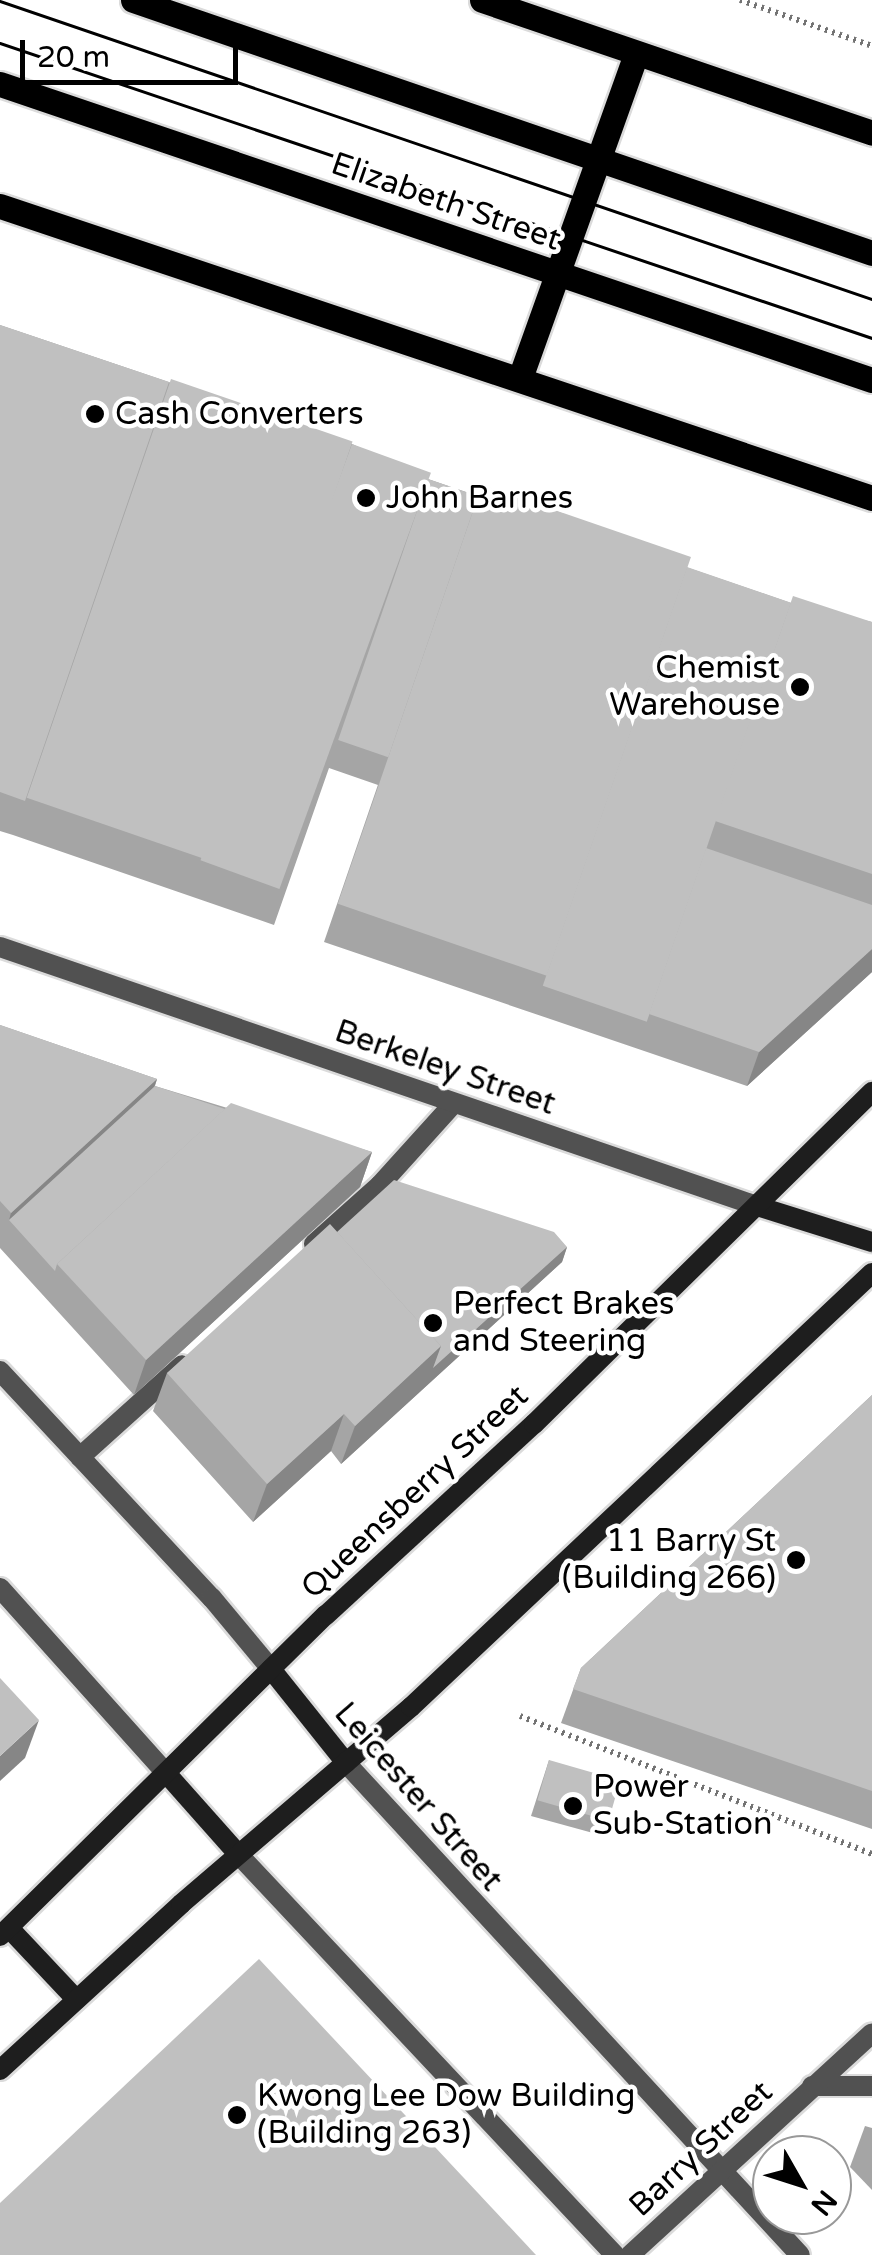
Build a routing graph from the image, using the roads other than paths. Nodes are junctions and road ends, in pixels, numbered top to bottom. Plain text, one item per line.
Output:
1 (133, 0) edge
2 (482, 0) edge
3 (635, 56) junction
4 (0, 84) edge
5 (872, 133) edge
6 (598, 158) junction
7 (0, 206) edge
8 (872, 253) edge
9 (556, 274) junction
10 (520, 378) junction
11 (872, 380) edge
12 (872, 498) edge
13 (0, 947) edge
14 (872, 1092) edge
15 (454, 1103) junction
16 (757, 1206) junction
17 (872, 1242) edge
18 (292, 1264) edge
19 (872, 1273) edge
20 (205, 1344) edge
21 (0, 1371) edge
22 (80, 1457) junction
23 (0, 1588) edge
24 (271, 1669) junction
25 (346, 1763) junction
26 (168, 1774) junction
27 (238, 1854) junction
28 (4, 1932) edge
29 (76, 1998) junction
30 (872, 2032) edge
31 (0, 2070) edge
32 (812, 2086) junction
33 (872, 2086) edge
34 (722, 2171) junction
35 (615, 2255) edge
36 (630, 2255) edge
37 (800, 2255) edge

1 - 6 main road
2 - 3 main road
3 - 5 main road
3 - 6 main road
4 - 9 main road, Elizabeth Street
6 - 8 main road
6 - 9 main road
7 - 10 main road
9 - 10 main road
9 - 11 main road, Elizabeth Street
10 - 12 main road
13 - 15 street, Berkeley Street
14 - 16 main road, Queensberry Street
15 - 16 street, Berkeley Street
15 - 18 street
16 - 17 main road, Berkeley Street
16 - 24 main road, Queensberry Street
19 - 25 main road
20 - 22 street
21 - 22 street, Leicester Street
22 - 24 street, Leicester Street
23 - 26 street
24 - 25 main road, Leicester Street
24 - 26 main road, Queensberry Street
25 - 27 main road
25 - 34 street, Leicester Street
26 - 27 main road
26 - 28 main road, Queensberry Street
27 - 29 main road
27 - 35 street
28 - 29 main road
29 - 31 main road
30 - 32 street, Barry Street
32 - 33 street, Barry Street
32 - 34 street, Barry Street
34 - 36 street, Barry Street
34 - 37 street, Leicester Street

